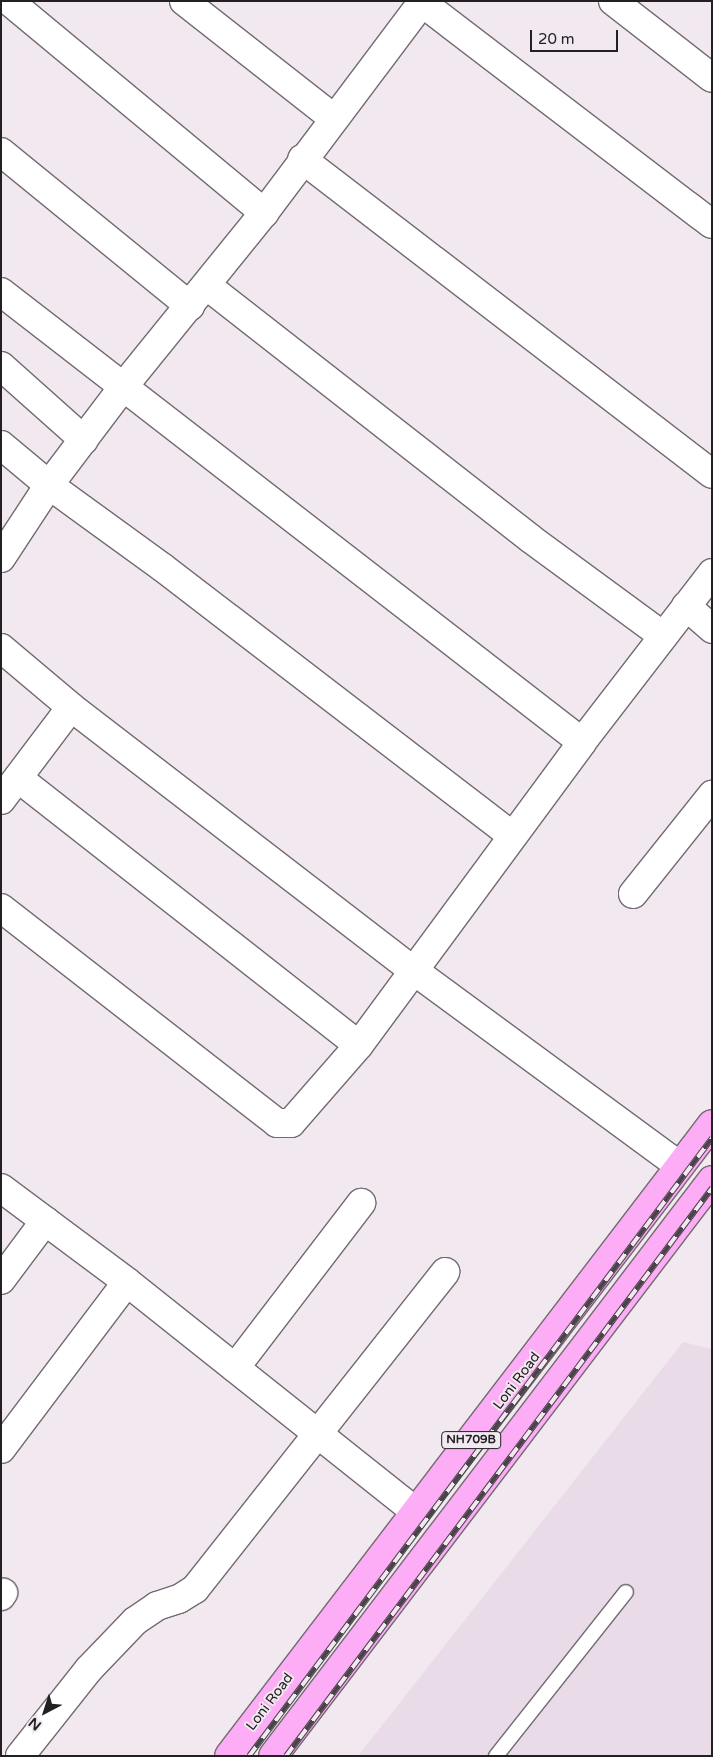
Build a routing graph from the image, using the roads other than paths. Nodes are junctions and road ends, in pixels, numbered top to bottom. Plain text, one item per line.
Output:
1 (9, 1) edge
2 (184, 1) edge
3 (613, 1) edge
4 (422, 2) edge
5 (712, 78) edge
6 (333, 118) junction
7 (1, 152) edge
8 (302, 159) junction
9 (264, 213) junction
10 (712, 224) edge
11 (206, 285) junction
12 (1, 292) edge
13 (190, 306) junction
14 (1, 366) edge
15 (123, 387) junction
16 (84, 440) junction
17 (1, 445) edge
18 (712, 474) edge
19 (49, 485) junction
20 (1, 558) edge
21 (712, 573) edge
22 (686, 606) junction
23 (712, 629) edge
24 (663, 636) junction
25 (1, 648) edge
26 (71, 707) junction
27 (582, 742) junction
28 (18, 778) junction
29 (712, 795) edge
30 (1, 800) edge
31 (513, 836) junction
32 (633, 894) dead end
33 (1, 908) edge
34 (413, 970) junction
35 (359, 1045) junction
36 (712, 1124) edge
37 (680, 1166) junction
38 (712, 1180) edge
39 (1, 1188) edge
40 (361, 1203) dead end
41 (45, 1220) junction
42 (445, 1272) dead end
43 (1, 1280) edge
44 (127, 1282) junction
45 (235, 1368) junction
46 (316, 1433) junction
47 (1, 1449) edge
48 (416, 1512) junction
49 (626, 1592) dead end
50 (20, 1756) edge
51 (229, 1756) edge
52 (273, 1756) edge
53 (496, 1756) edge

1 - 9 street
2 - 6 street
3 - 5 street
4 - 6 street
4 - 10 street
6 - 8 street
7 - 13 street
8 - 9 street
8 - 18 street
9 - 11 street
11 - 13 street
11 - 24 street
12 - 15 street
13 - 15 street
14 - 16 street
15 - 16 street
15 - 27 street
16 - 19 street
17 - 19 street
19 - 20 street
19 - 31 street
21 - 22 street
22 - 23 street
22 - 24 street
24 - 27 street
25 - 26 street
26 - 28 street
26 - 34 street
27 - 31 street
28 - 30 street
28 - 35 street
29 - 32 street
31 - 34 street
33 - 35 street
34 - 35 street
34 - 37 street
36 - 37 highway, Loni Road / NH709B
37 - 48 highway, Loni Road / NH709B
38 - 52 highway, NH709B
39 - 41 street
40 - 45 street
41 - 43 street
41 - 44 street
42 - 46 street
44 - 45 street
44 - 47 street
45 - 46 street
46 - 48 street
46 - 50 street
48 - 51 highway, Loni Road / NH709B
49 - 53 lane

